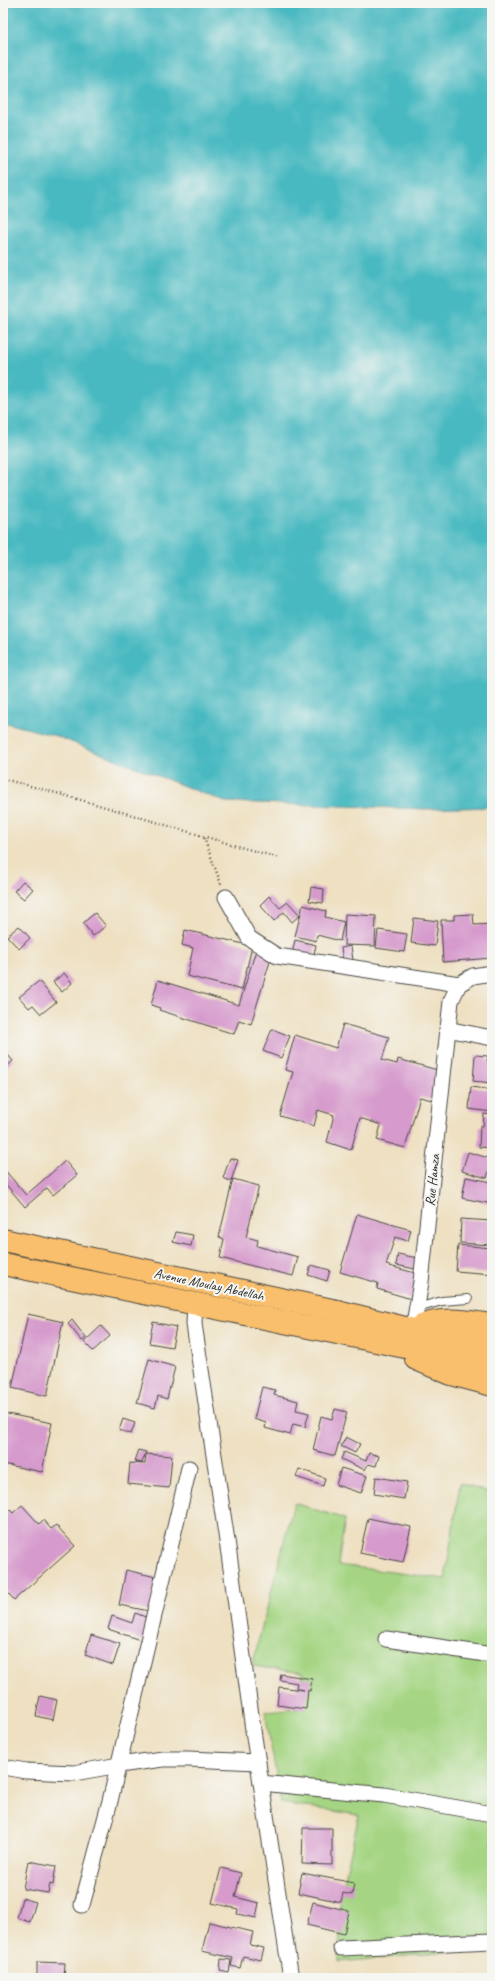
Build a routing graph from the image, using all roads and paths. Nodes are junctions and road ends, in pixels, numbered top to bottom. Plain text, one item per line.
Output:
1 (3, 779) edge
2 (204, 838) junction
3 (280, 858) dead end
4 (226, 897) joint
5 (492, 973) edge
6 (459, 984) junction
7 (448, 1029) junction
8 (492, 1038) edge
9 (3, 1240) edge
10 (3, 1264) edge
11 (468, 1299) dead end
12 (195, 1304) junction
13 (417, 1308) junction
14 (492, 1325) edge
15 (414, 1330) junction
16 (383, 1342) junction
17 (492, 1346) edge
18 (492, 1365) edge
19 (492, 1385) edge
20 (189, 1468) dead end
21 (386, 1639) dead end
22 (492, 1655) edge
23 (258, 1762) junction
24 (119, 1765) junction
25 (3, 1767) edge
26 (262, 1784) junction
27 (492, 1814) edge
28 (82, 1905) dead end
29 (492, 1941) edge
30 (341, 1948) dead end
31 (291, 1978) edge

1 - 2 path
2 - 3 path
2 - 4 path
4 - 6 street
5 - 6 street
6 - 7 street, Rue Hamza
7 - 8 street
7 - 13 street, Rue Hamza
9 - 15 main road, Avenue Moulay Abdellah
10 - 12 main road, Avenue Moulay Abdellah
11 - 13 lane
12 - 16 main road, Avenue Moulay Abdellah
12 - 23 street
13 - 15 street, Rue Hamza
14 - 15 main road
15 - 17 main road, Avenue Moulay Abdellah
16 - 18 main road, Avenue Moulay Abdellah
16 - 19 main road, Avenue Moulay Abdellah
20 - 24 street
21 - 22 street
23 - 24 street
23 - 26 street
24 - 25 street
24 - 28 street
26 - 27 street
26 - 31 street
29 - 30 street

